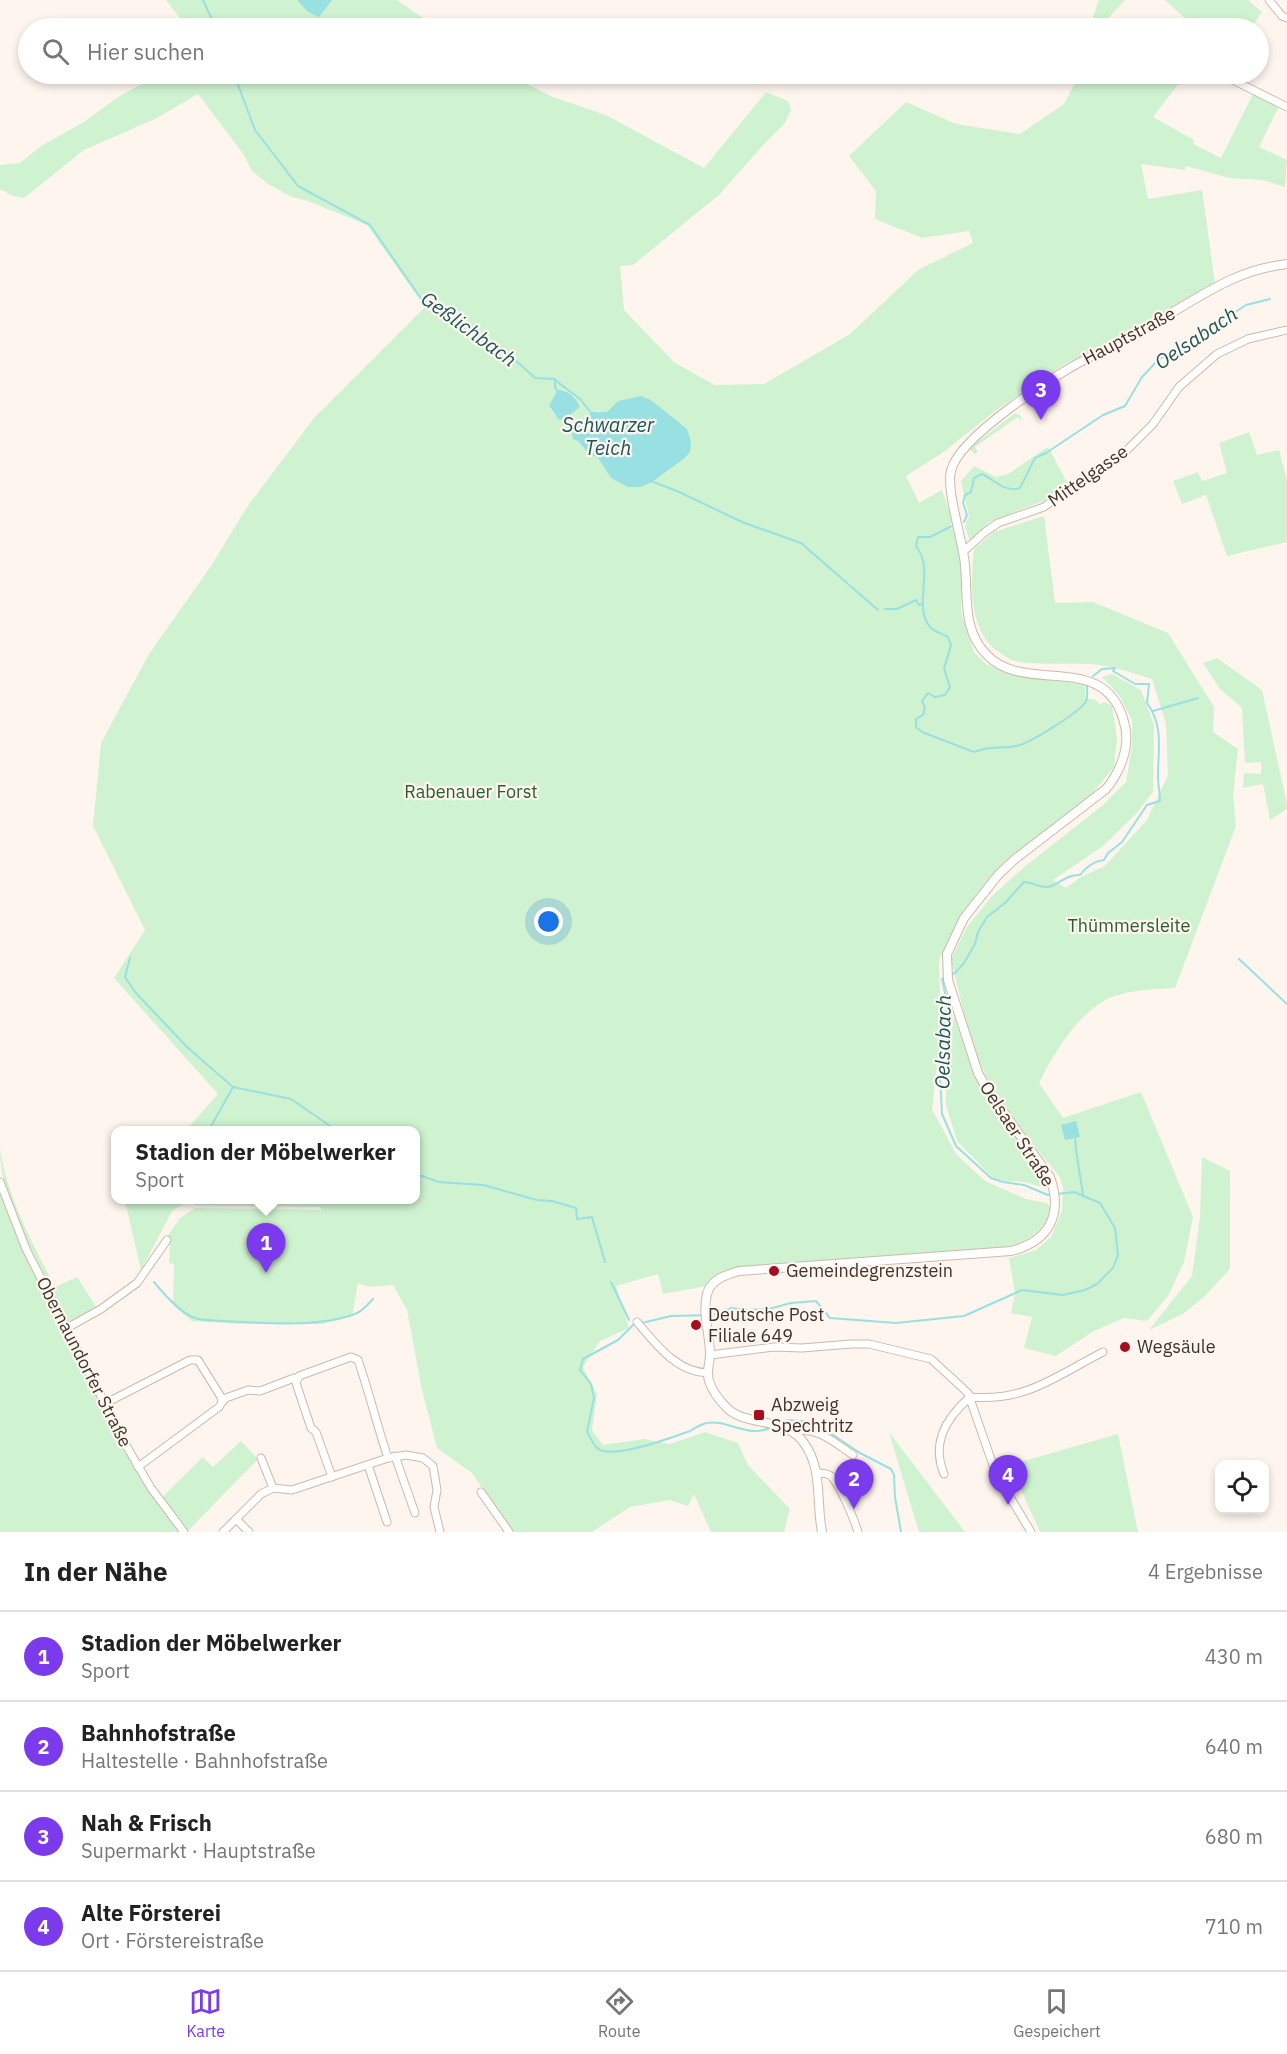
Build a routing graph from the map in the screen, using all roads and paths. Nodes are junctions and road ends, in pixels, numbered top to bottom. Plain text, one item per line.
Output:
1 (1269, 0) edge
2 (1287, 18) edge
3 (1241, 84) edge
4 (1287, 107) edge
5 (1287, 264) edge
6 (1287, 330) edge
7 (964, 551) junction
8 (0, 1182) edge
9 (167, 1240) dead end
10 (639, 1325) dead end
11 (67, 1328) junction
12 (1103, 1352) dead end
13 (710, 1355) junction
14 (708, 1373) junction
15 (294, 1378) dead end
16 (970, 1398) junction
17 (222, 1402) junction
18 (104, 1404) junction
19 (793, 1432) junction
20 (854, 1455) dead end
21 (392, 1457) junction
22 (261, 1458) dead end
23 (368, 1465) junction
24 (138, 1467) junction
25 (817, 1473) junction
26 (944, 1474) dead end
27 (332, 1477) junction
28 (273, 1488) junction
29 (481, 1492) dead end
30 (415, 1513) dead end
31 (236, 1519) junction
32 (387, 1522) dead end
33 (184, 1532) edge
34 (223, 1532) edge
35 (249, 1532) edge
36 (440, 1532) edge
37 (509, 1532) edge
38 (822, 1532) edge
39 (858, 1532) edge
40 (1031, 1532) edge

1 - 2 street
3 - 4 street
5 - 7 main road, Hauptstraße
6 - 7 street, Mittelgasse
7 - 13 main road, Oelsaer Straße
8 - 11 street, Obernaundorfer Straße
9 - 11 street
10 - 14 street
11 - 18 street, Obernaundorfer Straße
12 - 16 street
13 - 14 main road, Oelsaer Straße
13 - 16 street
14 - 19 main road
15 - 17 street
16 - 26 street
16 - 40 street
17 - 18 street
17 - 24 street
18 - 24 street, Obernaundorfer Straße
19 - 20 street
19 - 25 main road
21 - 23 street
21 - 27 street
21 - 30 street
21 - 36 street
22 - 28 street
23 - 27 street
23 - 32 street
24 - 33 street, Obernaundorfer Straße
25 - 38 main road
25 - 39 street
27 - 28 street
28 - 31 street
29 - 37 street
31 - 34 street
31 - 35 street

